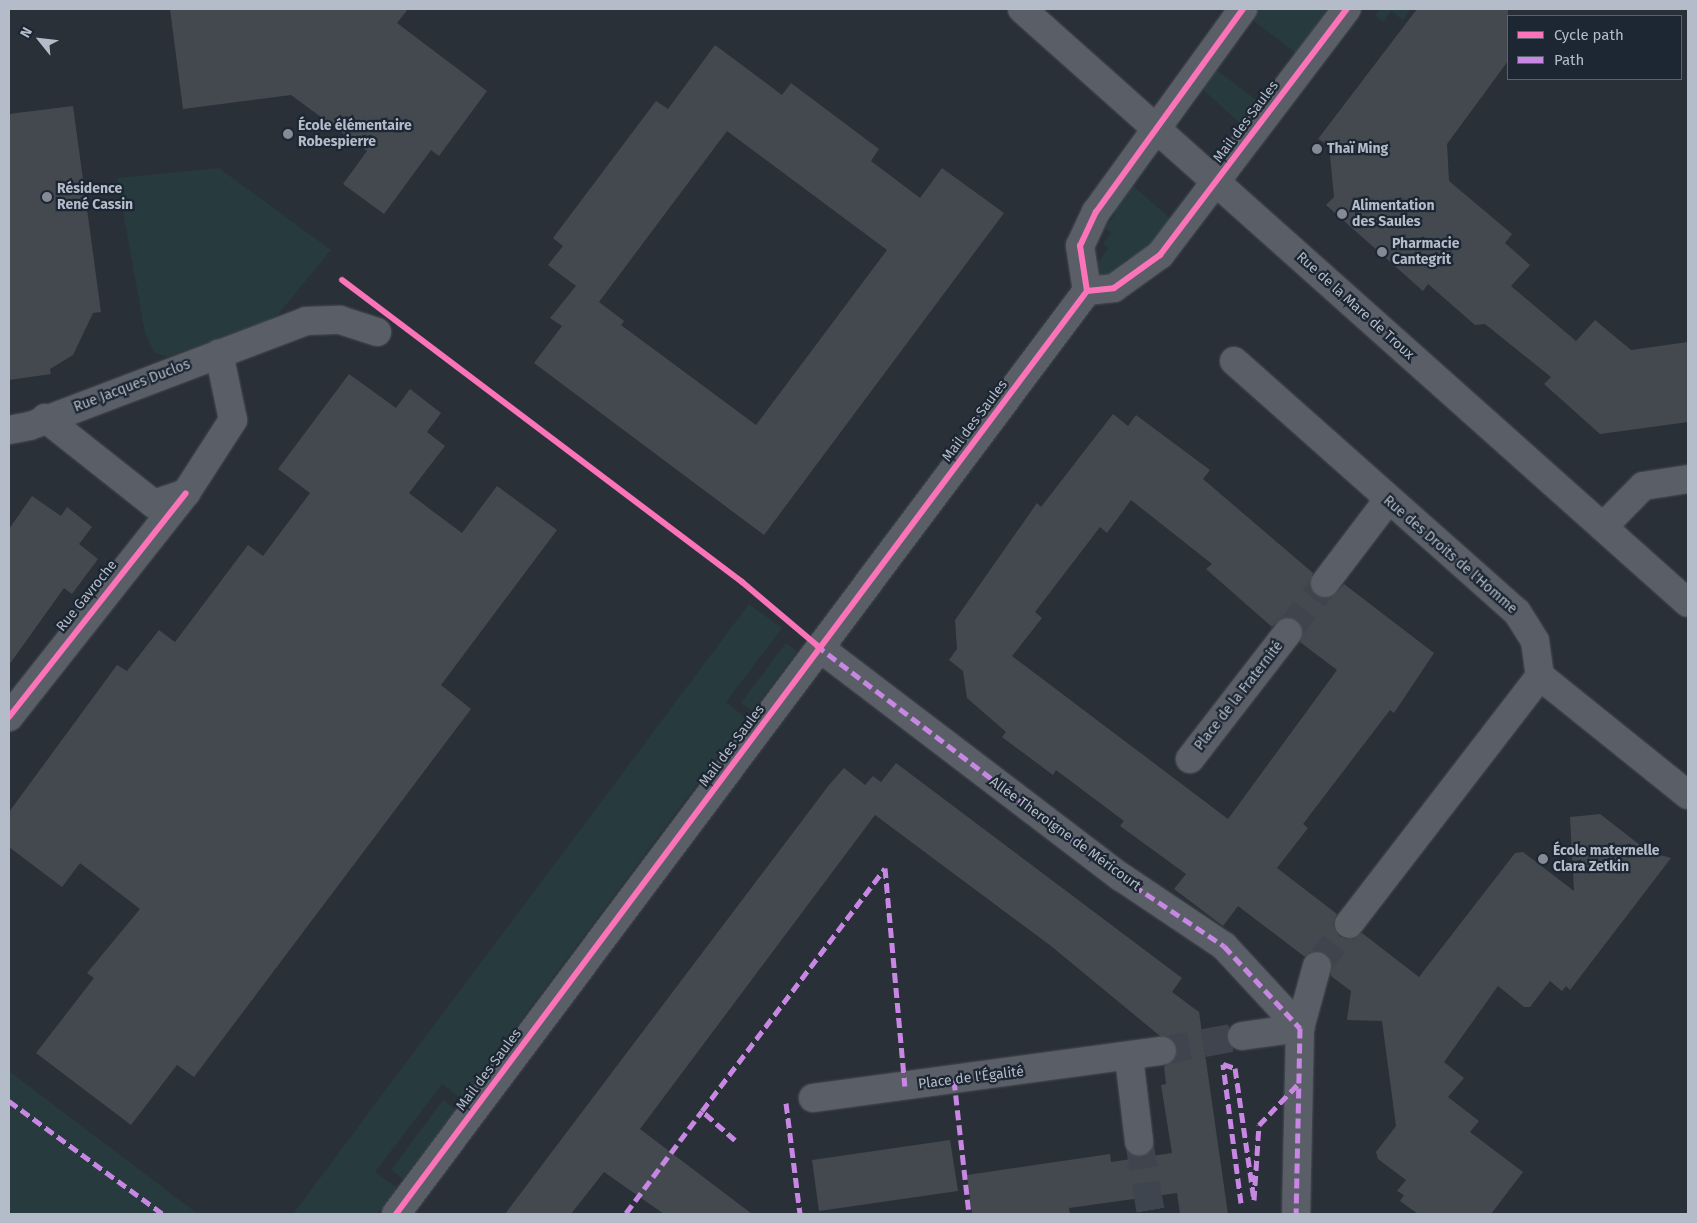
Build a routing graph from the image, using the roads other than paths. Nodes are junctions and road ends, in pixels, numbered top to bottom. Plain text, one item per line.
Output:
1 (1022, 9) edge
2 (1243, 9) edge
3 (1347, 9) edge
4 (1155, 128) junction
5 (1216, 182) junction
6 (1087, 291) junction
7 (376, 332) dead end
8 (219, 353) junction
9 (1234, 362) dead end
10 (45, 418) junction
11 (9, 430) edge
12 (1688, 479) edge
13 (186, 493) junction
14 (1388, 500) junction
15 (1603, 527) junction
16 (1325, 583) tunnel mouth
17 (1688, 603) edge
18 (1288, 632) tunnel mouth
19 (820, 648) junction
20 (1540, 676) junction
21 (9, 716) edge
22 (1190, 759) dead end
23 (1688, 795) edge
24 (1349, 924) tunnel mouth
25 (1317, 966) tunnel mouth
26 (1300, 1028) junction
27 (1242, 1036) tunnel mouth
28 (1162, 1051) tunnel mouth
29 (1129, 1057) junction
30 (813, 1098) dead end
31 (1139, 1141) tunnel mouth
32 (396, 1214) edge
33 (1296, 1214) edge

1 - 4 street, Rue de la Mare de Troux
2 - 4 street
3 - 5 street, Mail des Saules
4 - 5 street, Rue de la Mare de Troux
4 - 6 street
5 - 6 street, Mail des Saules
5 - 15 street, Rue de la Mare de Troux
6 - 19 street, Mail des Saules
7 - 8 street
8 - 10 street, Rue Jacques Duclos
8 - 13 street, Rue Gavroche
9 - 14 street, Rue des Droits de l'Homme
10 - 11 street, Rue Jacques Duclos
10 - 13 street
12 - 15 street
13 - 21 street, Rue Gavroche
14 - 16 street
14 - 20 street, Rue des Droits de l'Homme
15 - 17 street, Rue de la Mare de Troux
18 - 22 street, Place de la Fraternité
19 - 26 street, Allée Theroigne de Méricourt
19 - 32 street, Mail des Saules
20 - 23 street
20 - 24 street
25 - 26 street
26 - 27 street
26 - 33 street
28 - 29 street
29 - 30 street, Place de l'Égalité
29 - 31 street

